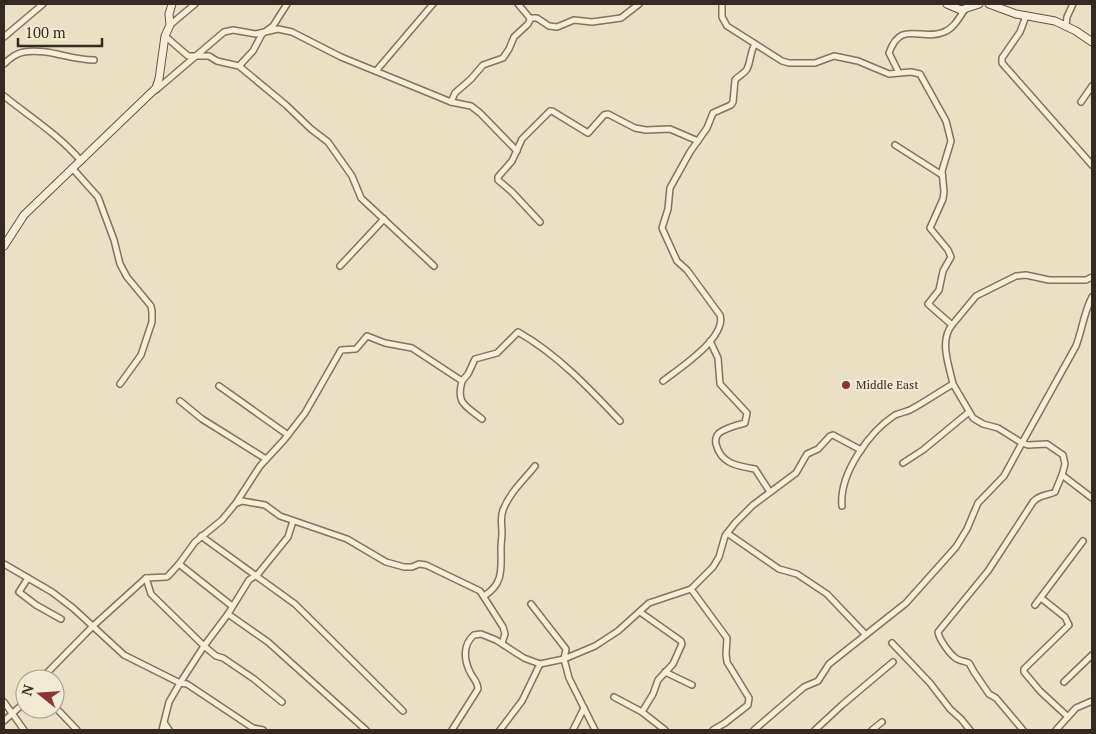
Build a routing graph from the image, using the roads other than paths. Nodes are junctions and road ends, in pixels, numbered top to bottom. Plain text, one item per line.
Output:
1 (43, 4) edge
2 (172, 4) edge
3 (195, 4) edge
4 (287, 4) edge
5 (433, 4) edge
6 (518, 4) edge
7 (639, 4) edge
8 (722, 4) edge
9 (947, 4) edge
10 (979, 4) edge
11 (989, 4) edge
12 (1073, 4) edge
13 (965, 9) junction
14 (1026, 16) junction
15 (530, 18) junction
16 (170, 25) junction
17 (1066, 26) junction
18 (262, 34) junction
19 (165, 36) junction
20 (4, 37) edge
21 (1092, 42) edge
22 (755, 44) junction
23 (196, 55) junction
24 (94, 60) dead end
25 (4, 64) edge
26 (238, 66) junction
27 (376, 71) junction
28 (900, 73) junction
29 (1092, 86) edge
30 (150, 94) junction
31 (4, 96) edge
32 (451, 102) junction
33 (1081, 102) dead end
34 (698, 141) junction
35 (895, 145) dead end
36 (516, 151) junction
37 (81, 161) junction
38 (1092, 165) edge
39 (73, 169) junction
40 (942, 175) junction
41 (384, 219) junction
42 (540, 222) dead end
43 (4, 246) edge
44 (340, 266) dead end
45 (434, 266) dead end
46 (1092, 278) edge
47 (1092, 297) edge
48 (952, 325) junction
49 (710, 341) junction
50 (462, 380) junction
51 (663, 381) dead end
52 (120, 384) dead end
53 (954, 384) junction
54 (218, 386) dead end
55 (180, 401) dead end
56 (969, 412) junction
57 (482, 419) dead end
58 (620, 420) dead end
59 (288, 435) junction
60 (1022, 443) junction
61 (862, 450) junction
62 (266, 459) junction
63 (903, 463) dead end
64 (535, 466) dead end
65 (1062, 475) junction
66 (770, 492) junction
67 (1092, 498) edge
68 (236, 503) junction
69 (842, 506) dead end
70 (293, 521) junction
71 (727, 533) junction
72 (201, 536) junction
73 (1083, 541) dead end
74 (4, 564) edge
75 (179, 564) junction
76 (255, 575) junction
77 (28, 578) junction
78 (146, 578) junction
79 (691, 589) junction
80 (484, 596) junction
81 (1040, 598) junction
82 (531, 604) dead end
83 (1035, 605) dead end
84 (232, 606) junction
85 (640, 612) junction
86 (228, 614) junction
87 (61, 619) dead end
88 (93, 626) junction
89 (865, 634) junction
90 (892, 643) dead end
91 (502, 644) junction
92 (204, 646) junction
93 (1092, 655) edge
94 (564, 659) junction
95 (893, 662) dead end
96 (540, 664) junction
97 (51, 669) edge
98 (665, 672) junction
99 (1064, 682) dead end
100 (180, 683) junction
101 (692, 685) dead end
102 (614, 697) dead end
103 (1092, 701) edge
104 (4, 702) edge
105 (282, 702) dead end
106 (584, 708) junction
107 (15, 710) edge
108 (403, 712) dead end
109 (642, 712) junction
110 (12, 713) junction
111 (1067, 716) junction
112 (65, 717) edge
113 (4, 721) edge
114 (882, 722) dead end
115 (164, 724) junction
116 (24, 730) edge
117 (77, 730) edge
118 (162, 730) edge
119 (169, 730) edge
120 (263, 730) edge
121 (366, 730) edge
122 (452, 730) edge
123 (500, 730) edge
124 (573, 730) edge
125 (595, 730) edge
126 (665, 730) edge
127 (712, 730) edge
128 (754, 730) edge
129 (815, 730) edge
130 (872, 730) edge
131 (970, 730) edge
132 (1022, 730) edge
133 (1056, 730) edge

1 - 20 street
2 - 16 street
3 - 16 street
4 - 18 street
5 - 27 street
6 - 15 street
7 - 15 street
8 - 22 street
9 - 13 street
10 - 13 street
11 - 14 street
12 - 17 street
13 - 28 street
14 - 17 street
14 - 38 street
15 - 32 street
16 - 19 street
17 - 21 street
18 - 23 street
18 - 26 street
18 - 27 street
19 - 23 street
19 - 30 street
22 - 28 street
22 - 34 street
23 - 26 street
23 - 30 street
24 - 25 street
26 - 41 street
27 - 32 street
28 - 40 street
29 - 33 street
30 - 37 street
31 - 37 street
32 - 36 street
34 - 36 street
34 - 49 street
35 - 40 street
36 - 42 street
37 - 39 street
39 - 43 street
39 - 52 street
40 - 48 street
41 - 44 street
41 - 45 street
46 - 48 street
47 - 60 street
48 - 53 street
49 - 51 street
49 - 66 street
50 - 57 street
50 - 58 street
50 - 59 street
53 - 56 street
53 - 61 street
54 - 59 street
55 - 62 street
56 - 60 street
56 - 63 street
59 - 62 street
60 - 65 street
60 - 89 street
61 - 66 street
61 - 69 street
62 - 68 street
64 - 80 street
65 - 67 street
65 - 132 street
66 - 71 street
68 - 70 street
68 - 72 street
70 - 76 street
70 - 80 street
71 - 79 street
71 - 89 street
72 - 75 street
72 - 76 street
73 - 81 street
74 - 77 street
75 - 78 street
75 - 84 street
76 - 84 street
76 - 108 street
77 - 87 street
77 - 88 street
78 - 88 street
78 - 92 street
79 - 85 street
79 - 127 street
80 - 91 street
81 - 83 street
81 - 111 street
82 - 94 street
84 - 86 street
85 - 94 street
85 - 98 street
86 - 92 street
86 - 121 street
88 - 97 street
88 - 100 street
89 - 128 street
90 - 131 street
91 - 96 street
91 - 122 street
92 - 100 street
92 - 105 street
93 - 99 street
94 - 96 street
94 - 106 street
95 - 129 street
96 - 123 street
98 - 101 street
98 - 109 street
100 - 115 street
100 - 120 street
102 - 109 street
103 - 111 street
104 - 110 street
106 - 124 street
106 - 125 street
107 - 110 street
109 - 126 street
110 - 113 street
110 - 116 street
111 - 133 street
112 - 117 street
114 - 130 street
115 - 118 street
115 - 119 street

